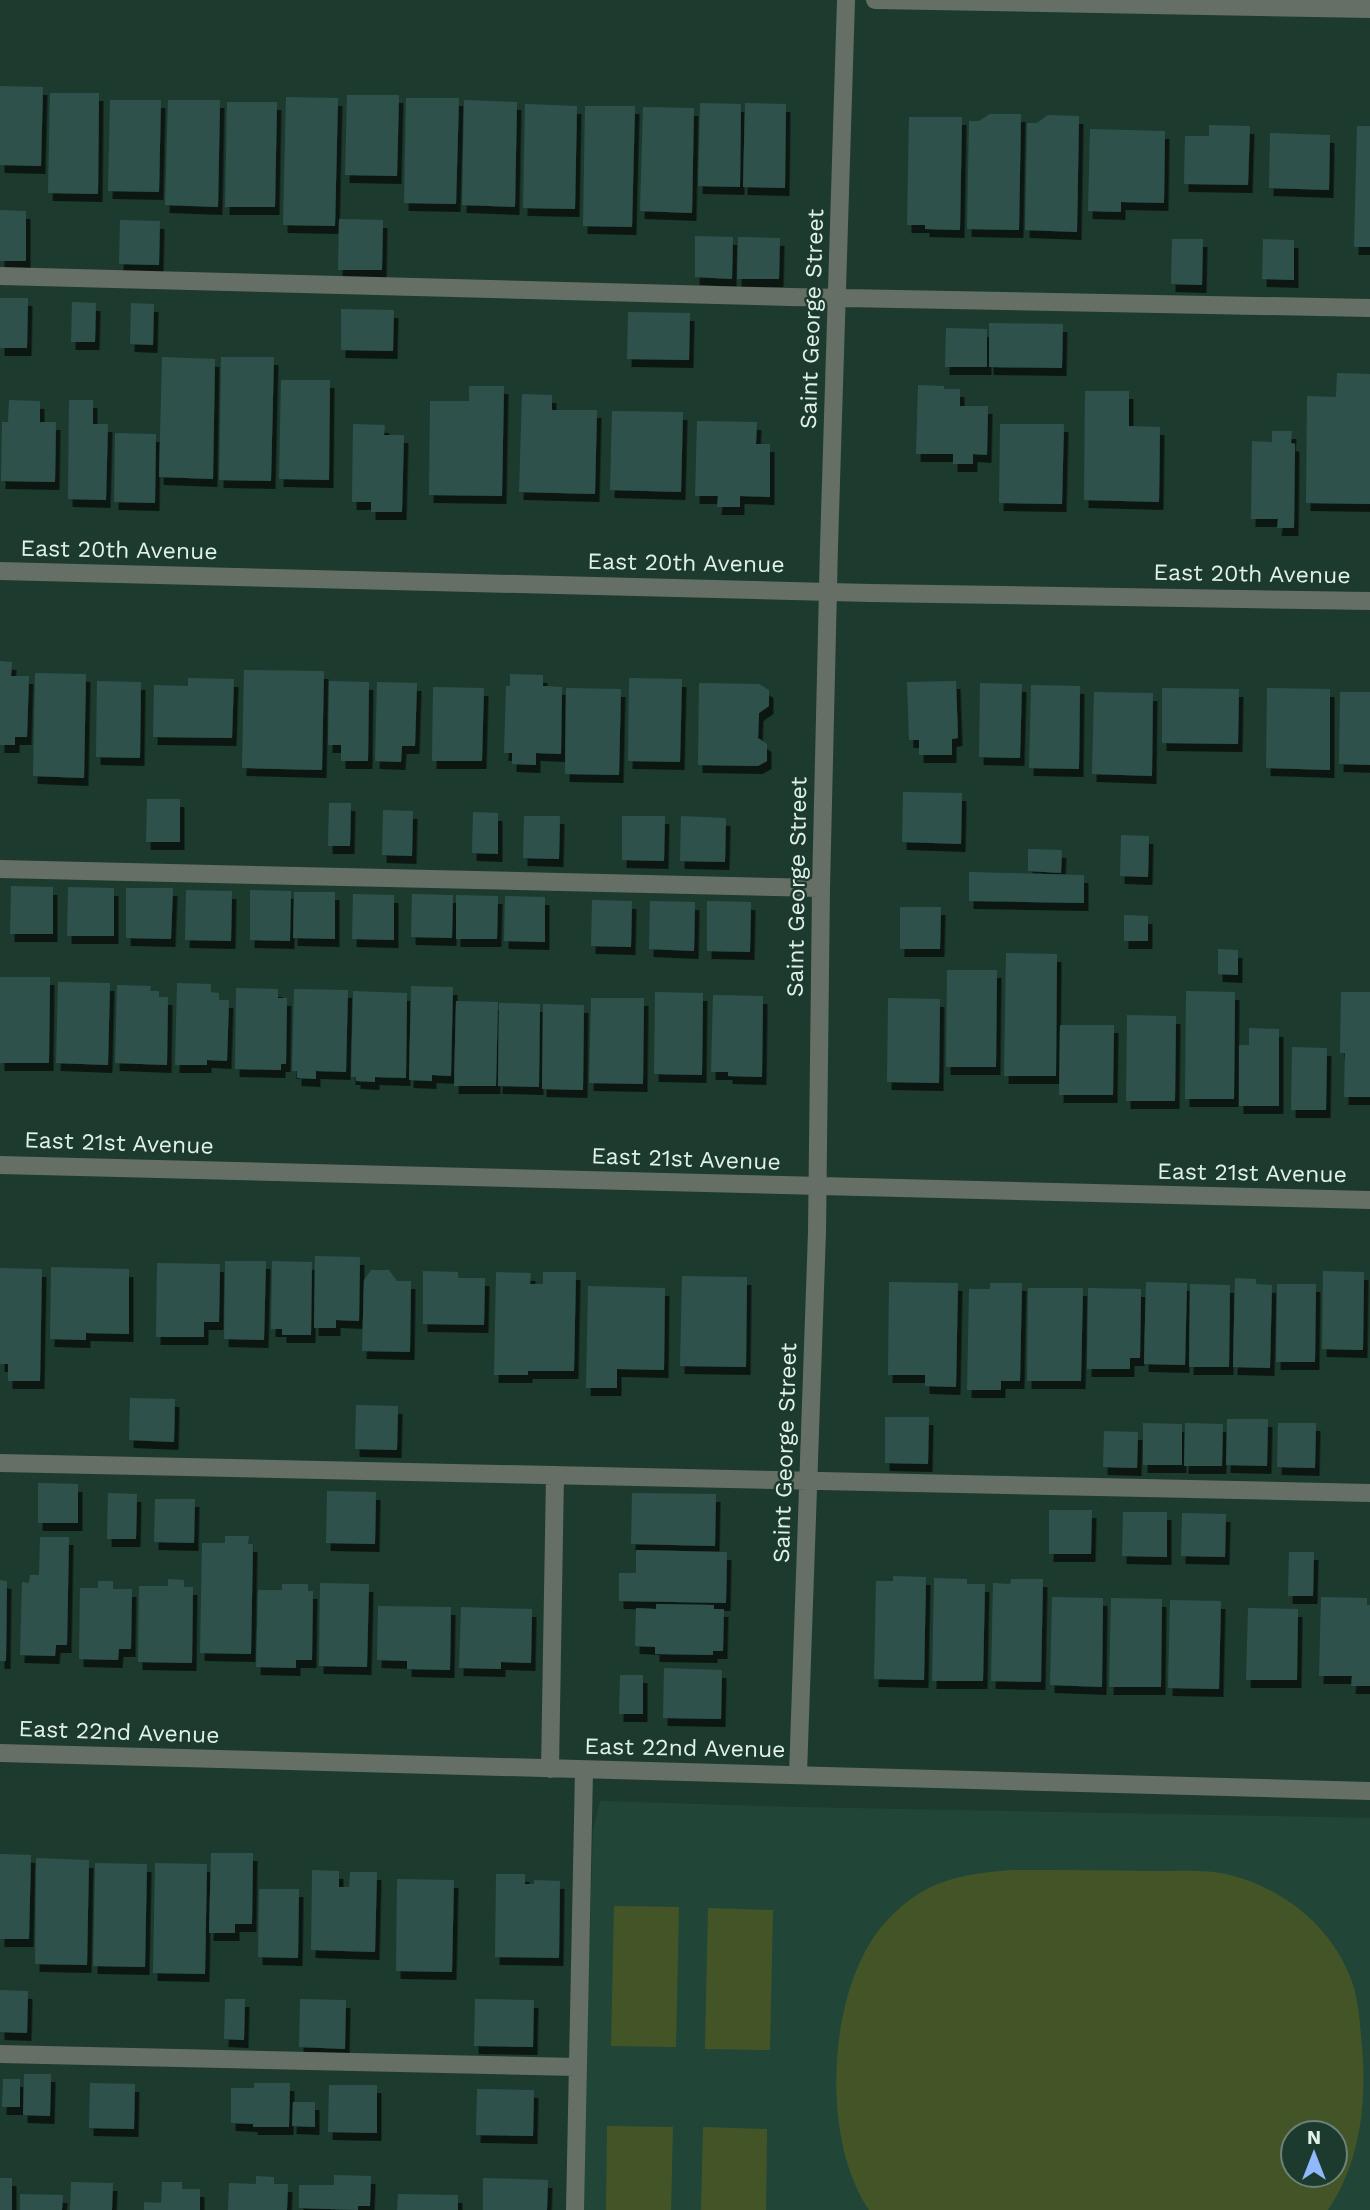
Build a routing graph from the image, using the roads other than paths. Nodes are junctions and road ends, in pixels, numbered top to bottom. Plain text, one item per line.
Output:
1 (846, 0) edge
2 (875, 0) edge
3 (1370, 9) edge
4 (0, 276) edge
5 (838, 298) junction
6 (1370, 308) edge
7 (0, 571) edge
8 (828, 591) junction
9 (1370, 601) edge
10 (0, 869) edge
11 (821, 888) junction
12 (0, 1165) edge
13 (818, 1186) junction
14 (1370, 1200) edge
15 (0, 1464) edge
16 (555, 1475) junction
17 (808, 1482) junction
18 (1370, 1493) edge
19 (0, 1753) edge
20 (550, 1769) junction
21 (584, 1771) junction
22 (798, 1774) junction
23 (1370, 1791) edge
24 (0, 2054) edge
25 (577, 2067) junction
26 (575, 2210) edge

1 - 5 street, Saint George Street
2 - 3 street
4 - 5 street
5 - 6 street
5 - 8 street, Saint George Street
7 - 8 street, East 20th Avenue
8 - 9 street, East 20th Avenue
8 - 11 street, Saint George Street
10 - 11 street
11 - 13 street, Saint George Street
12 - 13 street, East 21st Avenue
13 - 14 street, East 21st Avenue
13 - 17 street, Saint George Street
15 - 16 street
16 - 17 street
16 - 20 street
17 - 18 street
17 - 22 street, Saint George Street
19 - 20 street, East 22nd Avenue
20 - 21 street, East 22nd Avenue
21 - 22 street, East 22nd Avenue
21 - 25 street
22 - 23 street, East 22nd Avenue
24 - 25 street
25 - 26 street

